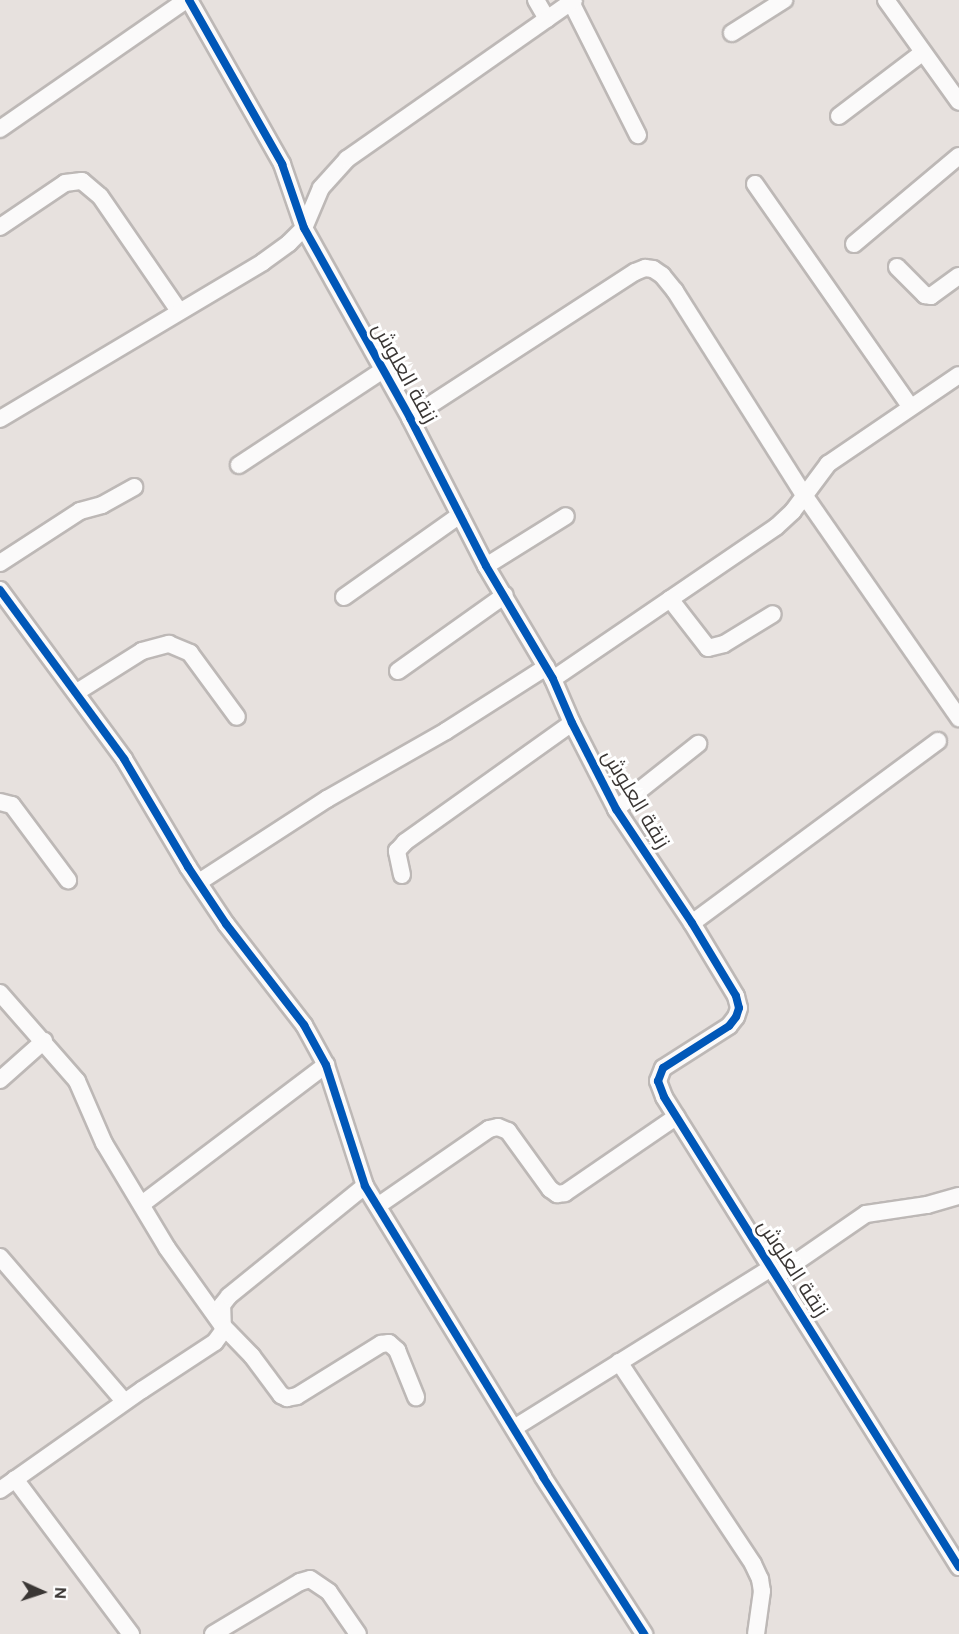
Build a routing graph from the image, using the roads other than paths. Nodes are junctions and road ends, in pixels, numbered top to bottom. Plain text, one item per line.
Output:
1 (188, 0) edge
2 (536, 0) edge
3 (784, 0) edge
4 (886, 0) edge
5 (572, 1) edge
6 (547, 19) junction
7 (732, 33) dead end
8 (922, 53) junction
9 (959, 102) edge
10 (839, 116) dead end
11 (0, 129) edge
12 (638, 135) dead end
13 (959, 156) edge
14 (755, 184) dead end
15 (0, 227) edge
16 (304, 228) junction
17 (854, 244) dead end
18 (897, 267) dead end
19 (959, 276) edge
20 (178, 311) junction
21 (383, 370) junction
22 (959, 375) edge
23 (910, 406) junction
24 (410, 418) junction
25 (0, 419) edge
26 (239, 465) dead end
27 (134, 488) dead end
28 (804, 495) junction
29 (460, 515) junction
30 (566, 516) dead end
31 (0, 563) edge
32 (486, 566) junction
33 (0, 590) edge
34 (505, 595) junction
35 (344, 597) dead end
36 (670, 599) junction
37 (773, 614) dead end
38 (398, 671) dead end
39 (550, 673) junction
40 (77, 692) junction
41 (956, 707) edge
42 (237, 717) dead end
43 (572, 723) junction
44 (938, 741) dead end
45 (698, 744) dead end
46 (0, 802) edge
47 (616, 809) junction
48 (402, 875) dead end
49 (68, 880) dead end
50 (199, 882) junction
51 (692, 923) junction
52 (0, 993) edge
53 (44, 1041) junction
54 (326, 1065) junction
55 (0, 1080) edge
56 (676, 1117) junction
57 (365, 1186) junction
58 (959, 1196) edge
59 (142, 1204) junction
60 (379, 1204) junction
61 (0, 1257) edge
62 (774, 1272) junction
63 (222, 1325) junction
64 (619, 1362) junction
65 (416, 1397) dead end
66 (124, 1401) junction
67 (514, 1428) junction
68 (15, 1479) junction
69 (0, 1490) edge
70 (959, 1567) edge
71 (131, 1634) edge
72 (213, 1634) edge
73 (358, 1634) edge
74 (645, 1634) edge
75 (756, 1634) edge

1 - 11 street
1 - 16 street, زنقة العلوش
2 - 6 street
3 - 7 street
4 - 8 street
5 - 6 street
5 - 12 street
6 - 16 street
8 - 9 street
8 - 10 street
13 - 17 street
14 - 23 street
15 - 20 street
16 - 20 street
16 - 21 street, زنقة العلوش
18 - 19 street
20 - 25 street
21 - 24 street, زنقة العلوش
21 - 26 street
22 - 23 street
23 - 28 street
24 - 28 street
24 - 29 street, زنقة العلوش
27 - 31 street
28 - 36 street
28 - 41 street
29 - 32 street, زنقة العلوش
29 - 35 street
30 - 32 street
32 - 34 street, زنقة العلوش
33 - 40 street
34 - 38 street
34 - 39 street, زنقة العلوش
36 - 37 street
36 - 39 street
39 - 43 street, زنقة العلوش
39 - 50 street
40 - 42 street
40 - 50 street
43 - 47 street, زنقة العلوش
43 - 48 street
44 - 51 street
45 - 47 street
46 - 49 street
47 - 51 street, زنقة العلوش
50 - 54 street
51 - 56 street, زنقة العلوش
52 - 53 street
53 - 55 street
53 - 59 street
54 - 57 street
54 - 59 street
56 - 60 street
56 - 62 street, زنقة العلوش
57 - 60 street
57 - 63 street
58 - 62 street
59 - 63 street
60 - 67 street
61 - 66 street
62 - 64 street
62 - 70 street, زنقة العلوش
63 - 65 street
63 - 66 street
64 - 67 street
64 - 75 street
66 - 68 street
67 - 74 street
68 - 69 street
68 - 71 street
72 - 73 street

